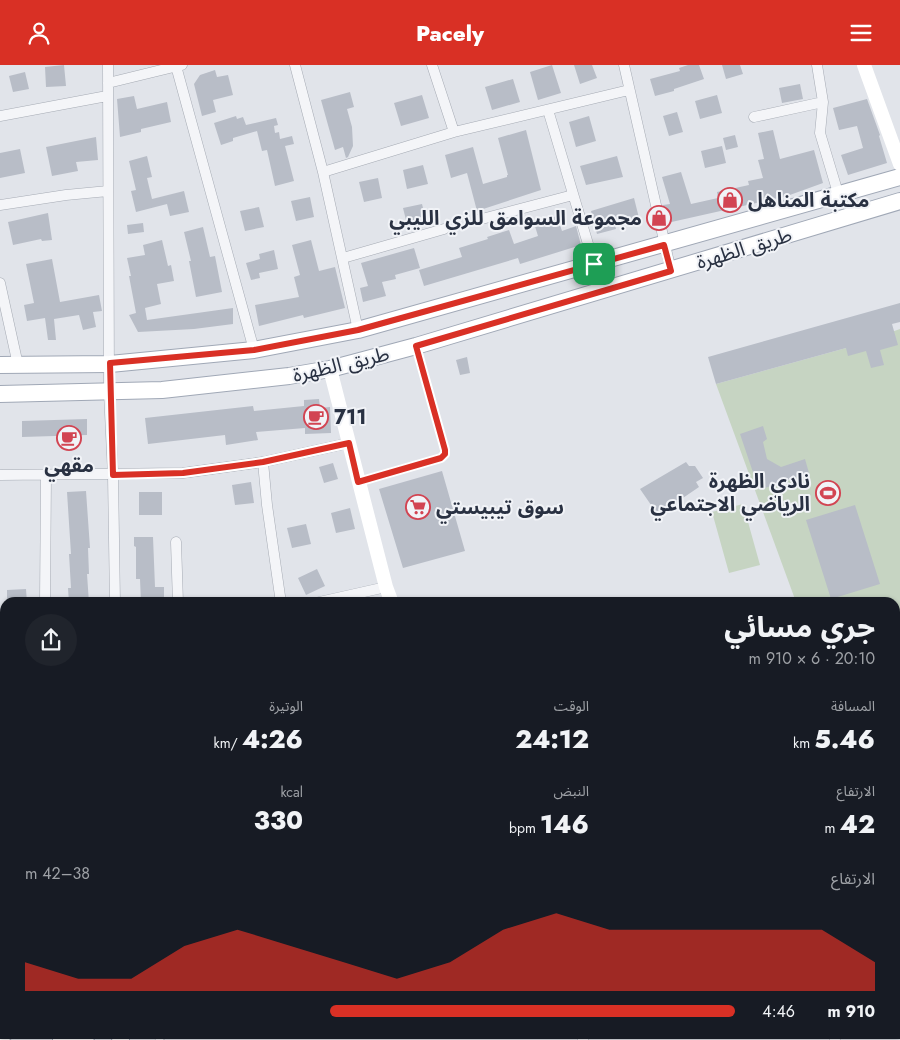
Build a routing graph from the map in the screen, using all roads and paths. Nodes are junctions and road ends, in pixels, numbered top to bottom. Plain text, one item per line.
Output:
1 (108, 65) edge
2 (295, 65) edge
3 (432, 65) edge
4 (624, 65) edge
5 (817, 65) edge
6 (864, 65) edge
7 (179, 66) edge
8 (108, 83) junction
9 (629, 90) junction
10 (107, 96) junction
11 (823, 102) junction
12 (548, 109) junction
13 (0, 116) edge
14 (754, 117) dead end
15 (454, 132) junction
16 (900, 164) edge
17 (323, 172) junction
18 (900, 177) edge
19 (108, 191) junction
20 (838, 193) junction
21 (574, 195) junction
22 (900, 201) edge
23 (0, 205) edge
24 (478, 220) dead end
25 (444, 229) dead end
26 (664, 245) junction
27 (342, 258) junction
28 (594, 264) junction
29 (671, 271) junction
30 (0, 283) edge
31 (358, 330) junction
32 (416, 346) junction
33 (254, 350) junction
34 (110, 363) junction
35 (0, 365) edge
36 (18, 365) junction
37 (330, 369) junction
38 (110, 392) junction
39 (0, 394) edge
40 (349, 443) junction
41 (263, 462) junction
42 (0, 475) edge
43 (46, 475) junction
44 (113, 475) junction
45 (358, 482) junction
46 (176, 542) dead end
47 (386, 587) junction
48 (46, 597) edge
49 (115, 597) edge
50 (178, 597) edge
51 (280, 597) edge
52 (342, 597) edge
53 (390, 597) edge

1 - 8 street
2 - 17 street
3 - 15 street
4 - 9 street
5 - 11 street
6 - 16 main road
7 - 8 street
7 - 33 street
8 - 10 street
9 - 12 street
9 - 26 street
10 - 13 street
10 - 19 street
11 - 14 street
11 - 20 street
12 - 15 street
12 - 21 street
15 - 17 street
17 - 27 street
18 - 20 main road, طريق الظهرة
19 - 23 street
19 - 34 street
20 - 26 main road, طريق الظهرة
21 - 24 street
21 - 28 street
22 - 29 main road, طريق الظهرة
25 - 27 street
26 - 28 main road, طريق الظهرة
26 - 29 street
27 - 31 street
28 - 31 main road, طريق الظهرة
29 - 32 main road, طريق الظهرة
30 - 36 street
31 - 33 main road, طريق الظهرة
32 - 37 main road, طريق الظهرة
32 - 45 lane
33 - 34 main road, طريق الظهرة
34 - 36 main road, طريق الظهرة
34 - 38 street
35 - 36 main road, طريق الظهرة
37 - 38 main road, طريق الظهرة
37 - 40 main road
38 - 39 main road, طريق الظهرة
38 - 44 street
40 - 41 street
40 - 45 main road
41 - 44 street
41 - 51 street
42 - 43 street
43 - 44 street
43 - 48 street
44 - 49 street
45 - 47 main road
46 - 50 street
47 - 52 street
47 - 53 main road

